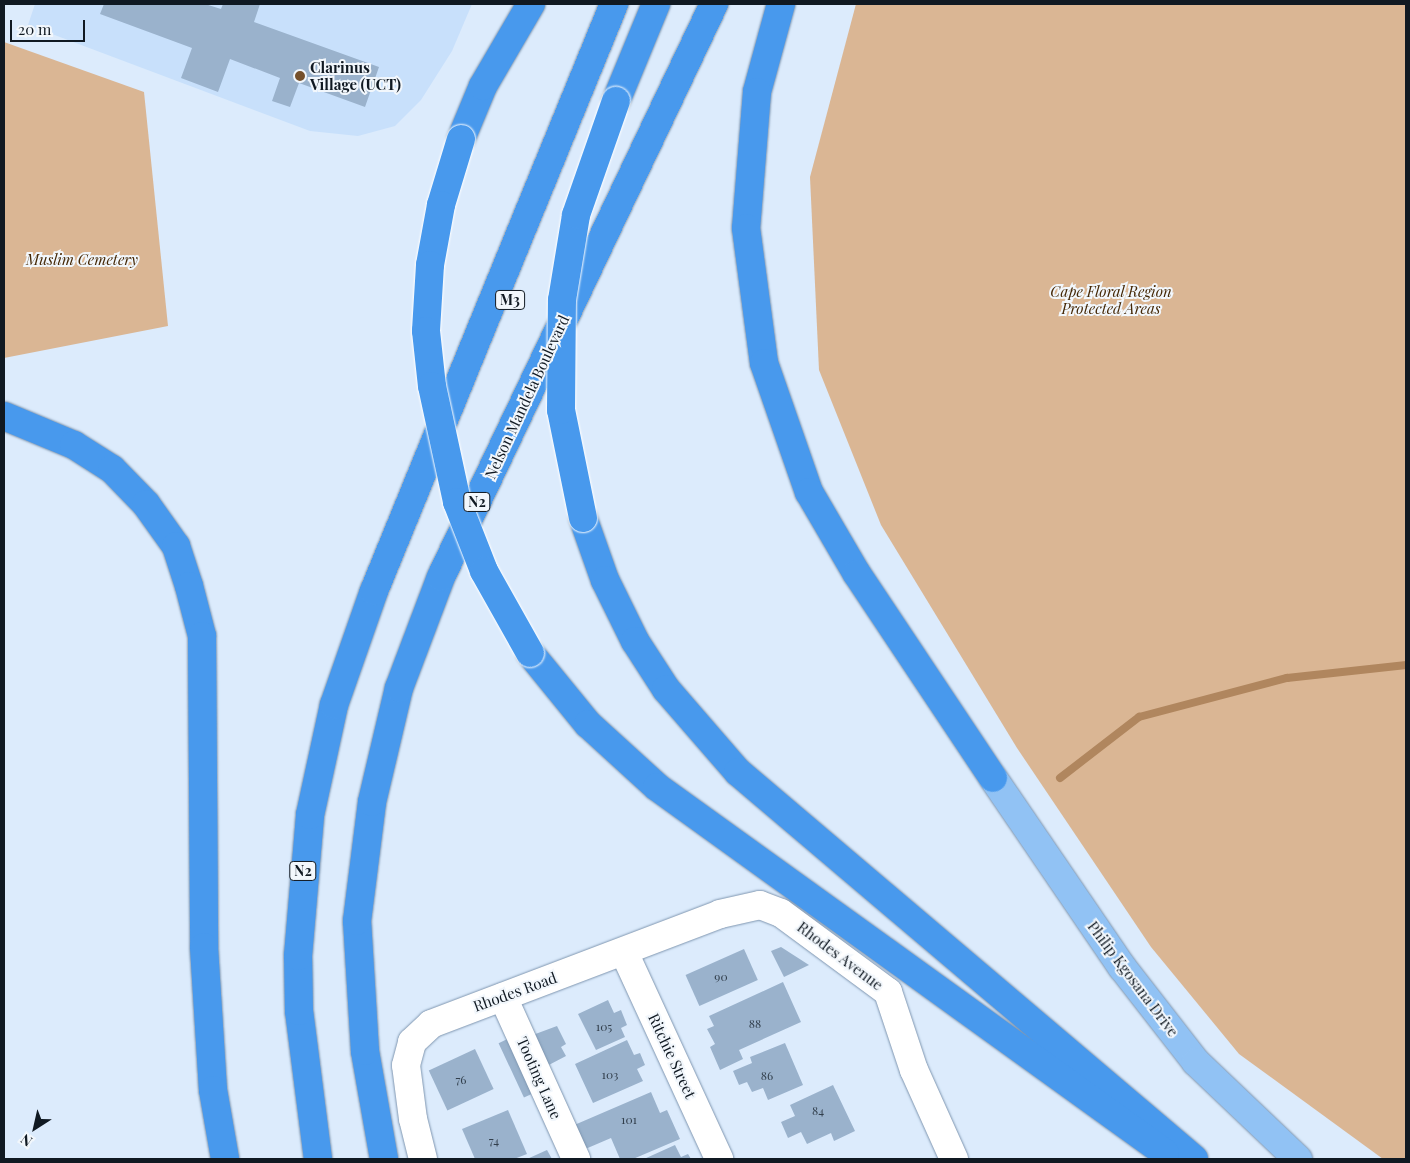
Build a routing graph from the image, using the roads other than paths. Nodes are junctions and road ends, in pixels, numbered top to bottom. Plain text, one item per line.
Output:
1 (531, 4) edge
2 (614, 4) edge
3 (633, 4) edge
4 (656, 4) edge
5 (714, 4) edge
6 (780, 4) edge
7 (4, 416) edge
8 (374, 591) junction
9 (993, 778) joint
10 (624, 952) junction
11 (503, 997) junction
12 (225, 1159) edge
13 (318, 1159) edge
14 (384, 1159) edge
15 (424, 1159) edge
16 (576, 1159) edge
17 (719, 1159) edge
18 (954, 1159) edge
19 (1175, 1159) edge
20 (1194, 1159) edge
21 (1298, 1159) edge

1 - 19 highway, bridge
2 - 8 highway, N2
3 - 8 highway, M3
4 - 20 highway, bridge
5 - 14 highway, Nelson Mandela Boulevard / N2
6 - 9 highway
7 - 12 highway
8 - 13 highway, N2
9 - 21 main road, Philip Kgosana Drive
10 - 11 street, Rhodes Road
10 - 17 street, Ritchie Street
10 - 18 street, Rhodes Avenue
11 - 15 street, Rhodes Road
11 - 16 street, Tooting Lane

